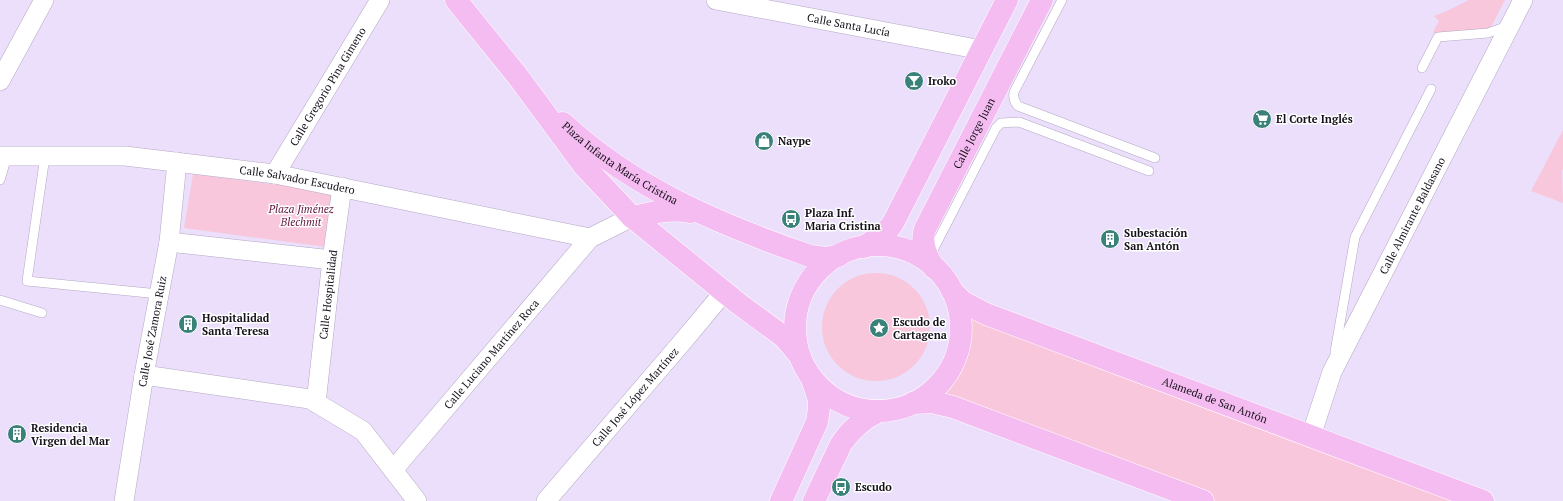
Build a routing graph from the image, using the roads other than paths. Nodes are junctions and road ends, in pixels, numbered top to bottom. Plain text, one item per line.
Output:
1 (44, 0) edge
2 (380, 0) edge
3 (716, 0) edge
4 (1007, 0) edge
5 (1042, 0) edge
6 (1062, 0) edge
7 (1523, 0) edge
8 (459, 1) edge
9 (1510, 25) junction
10 (982, 50) junction
11 (1422, 68) dead end
12 (519, 78) junction
13 (0, 81) edge
14 (1431, 89) dead end
15 (4, 156) edge
16 (45, 156) junction
17 (1155, 158) dead end
18 (177, 162) junction
19 (1149, 171) dead end
20 (275, 174) junction
21 (0, 180) edge
22 (342, 188) junction
23 (632, 218) junction
24 (710, 218) junction
25 (590, 238) junction
26 (169, 242) junction
27 (864, 247) junction
28 (838, 256) junction
29 (332, 260) junction
30 (934, 267) junction
31 (952, 291) junction
32 (724, 292) junction
33 (159, 294) junction
34 (0, 300) edge
35 (42, 313) dead end
36 (800, 356) junction
37 (1332, 372) junction
38 (144, 375) junction
39 (812, 379) junction
40 (316, 403) junction
41 (913, 403) junction
42 (879, 411) junction
43 (1311, 436) junction
44 (393, 470) junction
45 (124, 501) edge
46 (417, 501) edge
47 (546, 501) edge
48 (781, 501) edge
49 (814, 501) edge
50 (1203, 501) edge
51 (1483, 501) edge

1 - 13 street
2 - 20 street, Calle Gregorio Pina Gimeno
3 - 10 street, Calle Santa Lucía
4 - 10 main road
5 - 30 main road, Calle Jorge Juan
6 - 17 lane
7 - 9 street, Calle Almirante Baldasano
8 - 12 main road
9 - 11 lane
9 - 37 street, Calle Almirante Baldasano
10 - 27 main road
12 - 23 main road, Plaza Infanta María Cristina
12 - 24 main road, Plaza Infanta María Cristina
14 - 37 lane
15 - 16 street, Calle Salvador Escudero
15 - 21 lane
16 - 18 street, Calle Salvador Escudero
16 - 33 lane
18 - 20 street, Calle Salvador Escudero
18 - 26 street, Calle José Zamora Ruiz
19 - 30 lane
20 - 22 street, Calle Salvador Escudero
22 - 25 street, Calle Salvador Escudero
22 - 29 street, Calle Hospitalidad
23 - 24 main road
23 - 25 street
23 - 32 main road, Plaza Infanta María Cristina
24 - 28 main road, Plaza Infanta María Cristina
25 - 44 street, Calle Luciano Martínez Roca
26 - 29 street
26 - 33 street, Calle José Zamora Ruiz
27 - 28 main road, Plaza Infanta María Cristina
27 - 30 main road, Plaza Infanta María Cristina
28 - 36 main road, Plaza Infanta María Cristina
29 - 40 street, Calle Hospitalidad
30 - 31 main road, Plaza Infanta María Cristina
31 - 41 main road, Plaza Infanta María Cristina
31 - 43 main road, Alameda de San Antón
32 - 36 main road, Plaza Infanta María Cristina
32 - 47 street, Calle José López Martínez
33 - 38 street, Calle José Zamora Ruiz
34 - 35 lane
36 - 39 main road, Plaza Infanta María Cristina
37 - 43 street, Calle Almirante Baldasano
38 - 40 street
38 - 45 street, Calle José Zamora Ruiz
39 - 42 main road, Plaza Infanta María Cristina
39 - 48 main road
40 - 44 street
41 - 42 main road, Plaza Infanta María Cristina
41 - 50 main road
42 - 49 main road
43 - 51 main road, Alameda de San Antón
44 - 46 street

